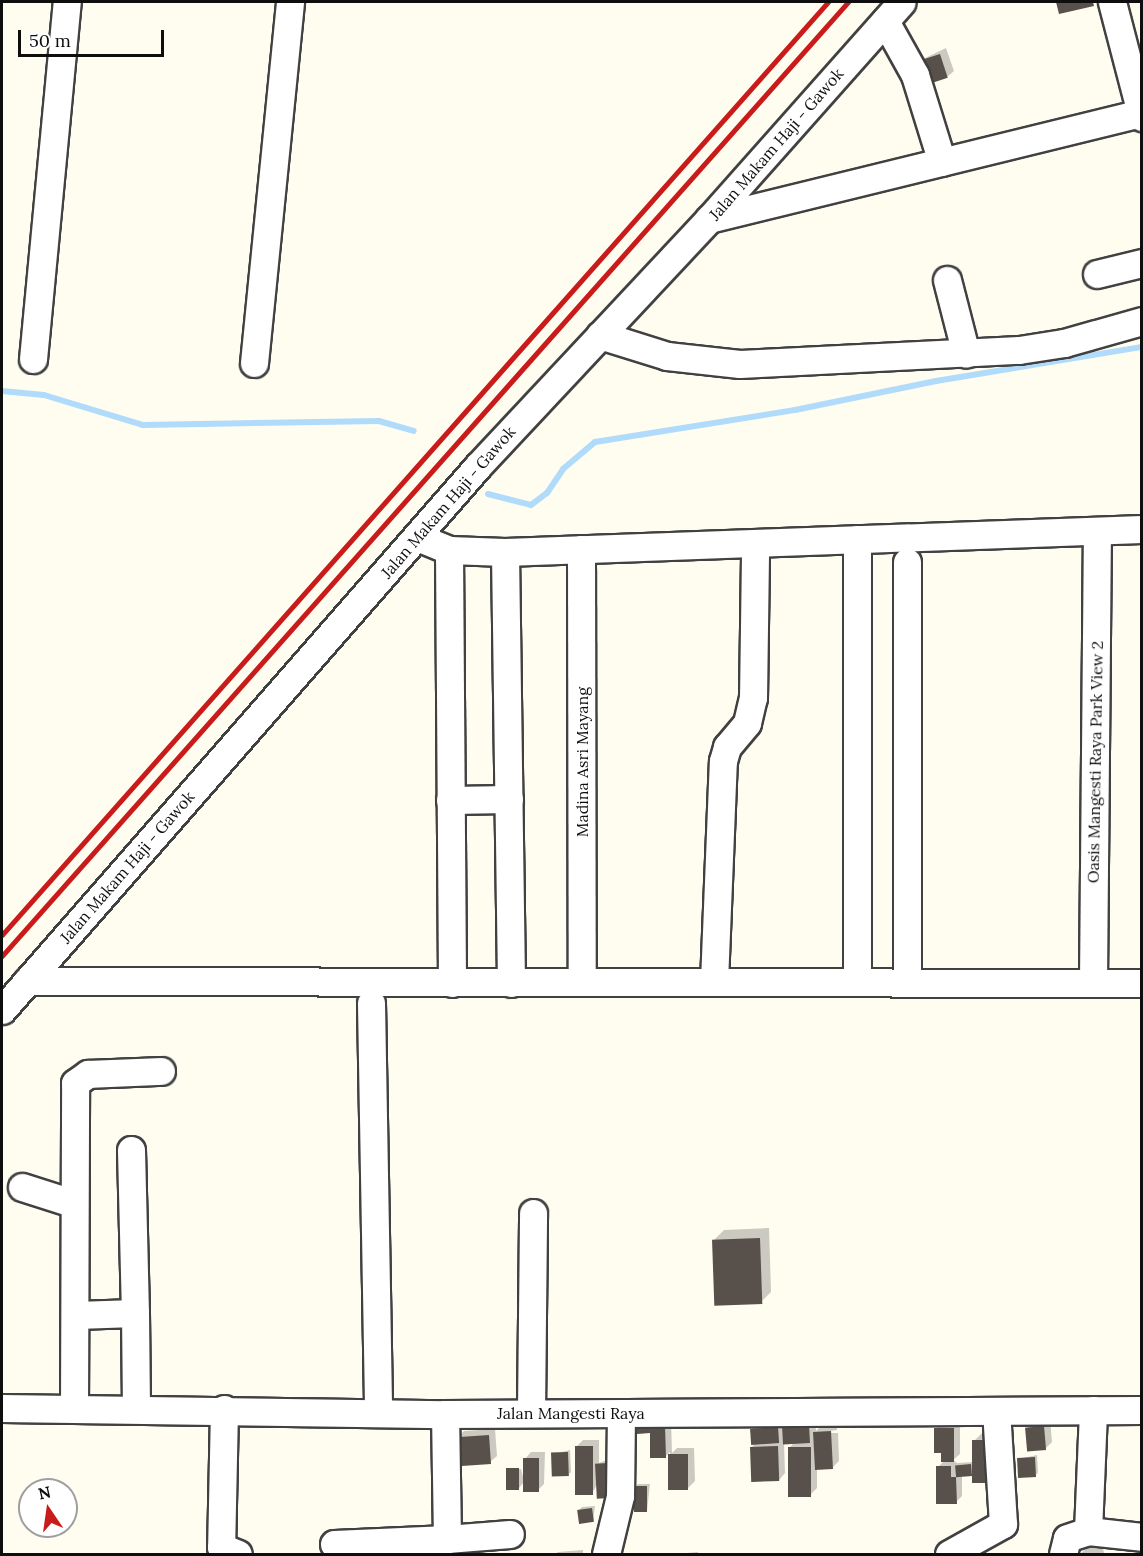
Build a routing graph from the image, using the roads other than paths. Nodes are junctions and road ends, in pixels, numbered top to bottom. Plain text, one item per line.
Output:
1 (67, 2) edge
2 (290, 2) edge
3 (1112, 2) edge
4 (893, 11) edge
5 (1141, 115) edge
6 (942, 162) junction
7 (710, 219) junction
8 (1142, 263) edge
9 (1097, 274) dead end
10 (947, 280) dead end
11 (1142, 321) edge
12 (600, 335) junction
13 (966, 354) junction
14 (33, 359) dead end
15 (254, 363) dead end
16 (1142, 529) edge
17 (417, 537) junction
18 (857, 539) junction
19 (1097, 541) dead end
20 (755, 547) dead end
21 (581, 549) junction
22 (448, 550) junction
23 (505, 552) junction
24 (907, 562) dead end
25 (508, 799) junction
26 (450, 800) junction
27 (582, 975) dead end
28 (27, 981) junction
29 (714, 982) junction
30 (856, 982) junction
31 (907, 982) junction
32 (1093, 982) junction
33 (1142, 982) edge
34 (452, 983) junction
35 (511, 983) junction
36 (371, 1003) dead end
37 (2, 1010) edge
38 (161, 1071) dead end
39 (131, 1150) dead end
40 (22, 1187) dead end
41 (72, 1203) junction
42 (533, 1213) dead end
43 (135, 1313) junction
44 (76, 1315) junction
45 (2, 1408) edge
46 (74, 1409) junction
47 (136, 1409) junction
48 (224, 1409) junction
49 (996, 1410) junction
50 (1093, 1410) junction
51 (1142, 1410) edge
52 (531, 1412) junction
53 (378, 1413) junction
54 (621, 1413) junction
55 (445, 1414) junction
56 (1088, 1531) junction
57 (510, 1534) dead end
58 (1142, 1537) edge
59 (334, 1544) dead end
60 (434, 1544) edge
61 (238, 1554) edge
62 (606, 1554) edge
63 (949, 1554) edge
64 (1063, 1554) edge

1 - 14 street
2 - 15 street
3 - 5 street
4 - 6 street
4 - 7 street, Jalan Makam Haji - Gawok
5 - 6 street
6 - 7 street
7 - 12 street, Jalan Makam Haji - Gawok
8 - 9 street
10 - 13 street
11 - 13 street
12 - 13 street
12 - 17 street, Jalan Makam Haji - Gawok
16 - 18 street
17 - 22 street
17 - 28 street, Jalan Makam Haji - Gawok
18 - 21 street
18 - 30 street
19 - 32 street, Oasis Mangesti Raya Park View 2
20 - 29 street
21 - 23 street
21 - 27 street, Madina Asri Mayang
22 - 23 street
22 - 26 street
23 - 25 street
24 - 31 street
25 - 26 street
25 - 35 street
26 - 34 street
28 - 34 street
28 - 37 street, Jalan Makam Haji - Gawok
29 - 30 street
29 - 35 street
30 - 31 street
31 - 32 street
32 - 33 street
34 - 35 street
36 - 53 street
38 - 41 street
39 - 43 street
40 - 41 street
41 - 44 street
42 - 52 street
43 - 44 street
43 - 47 street
44 - 46 street
45 - 46 street, Jalan Mangesti Raya
46 - 47 street, Jalan Mangesti Raya
47 - 48 street, Jalan Mangesti Raya
48 - 53 street, Jalan Mangesti Raya
48 - 61 street
49 - 50 street, Jalan Mangesti Raya
49 - 54 street, Jalan Mangesti Raya
49 - 63 street
50 - 51 street, Jalan Mangesti Raya
50 - 56 street
52 - 54 street, Jalan Mangesti Raya
52 - 55 street, Jalan Mangesti Raya
53 - 55 street, Jalan Mangesti Raya
54 - 62 street
55 - 60 street
56 - 58 street
56 - 64 street
57 - 60 street
59 - 60 street

